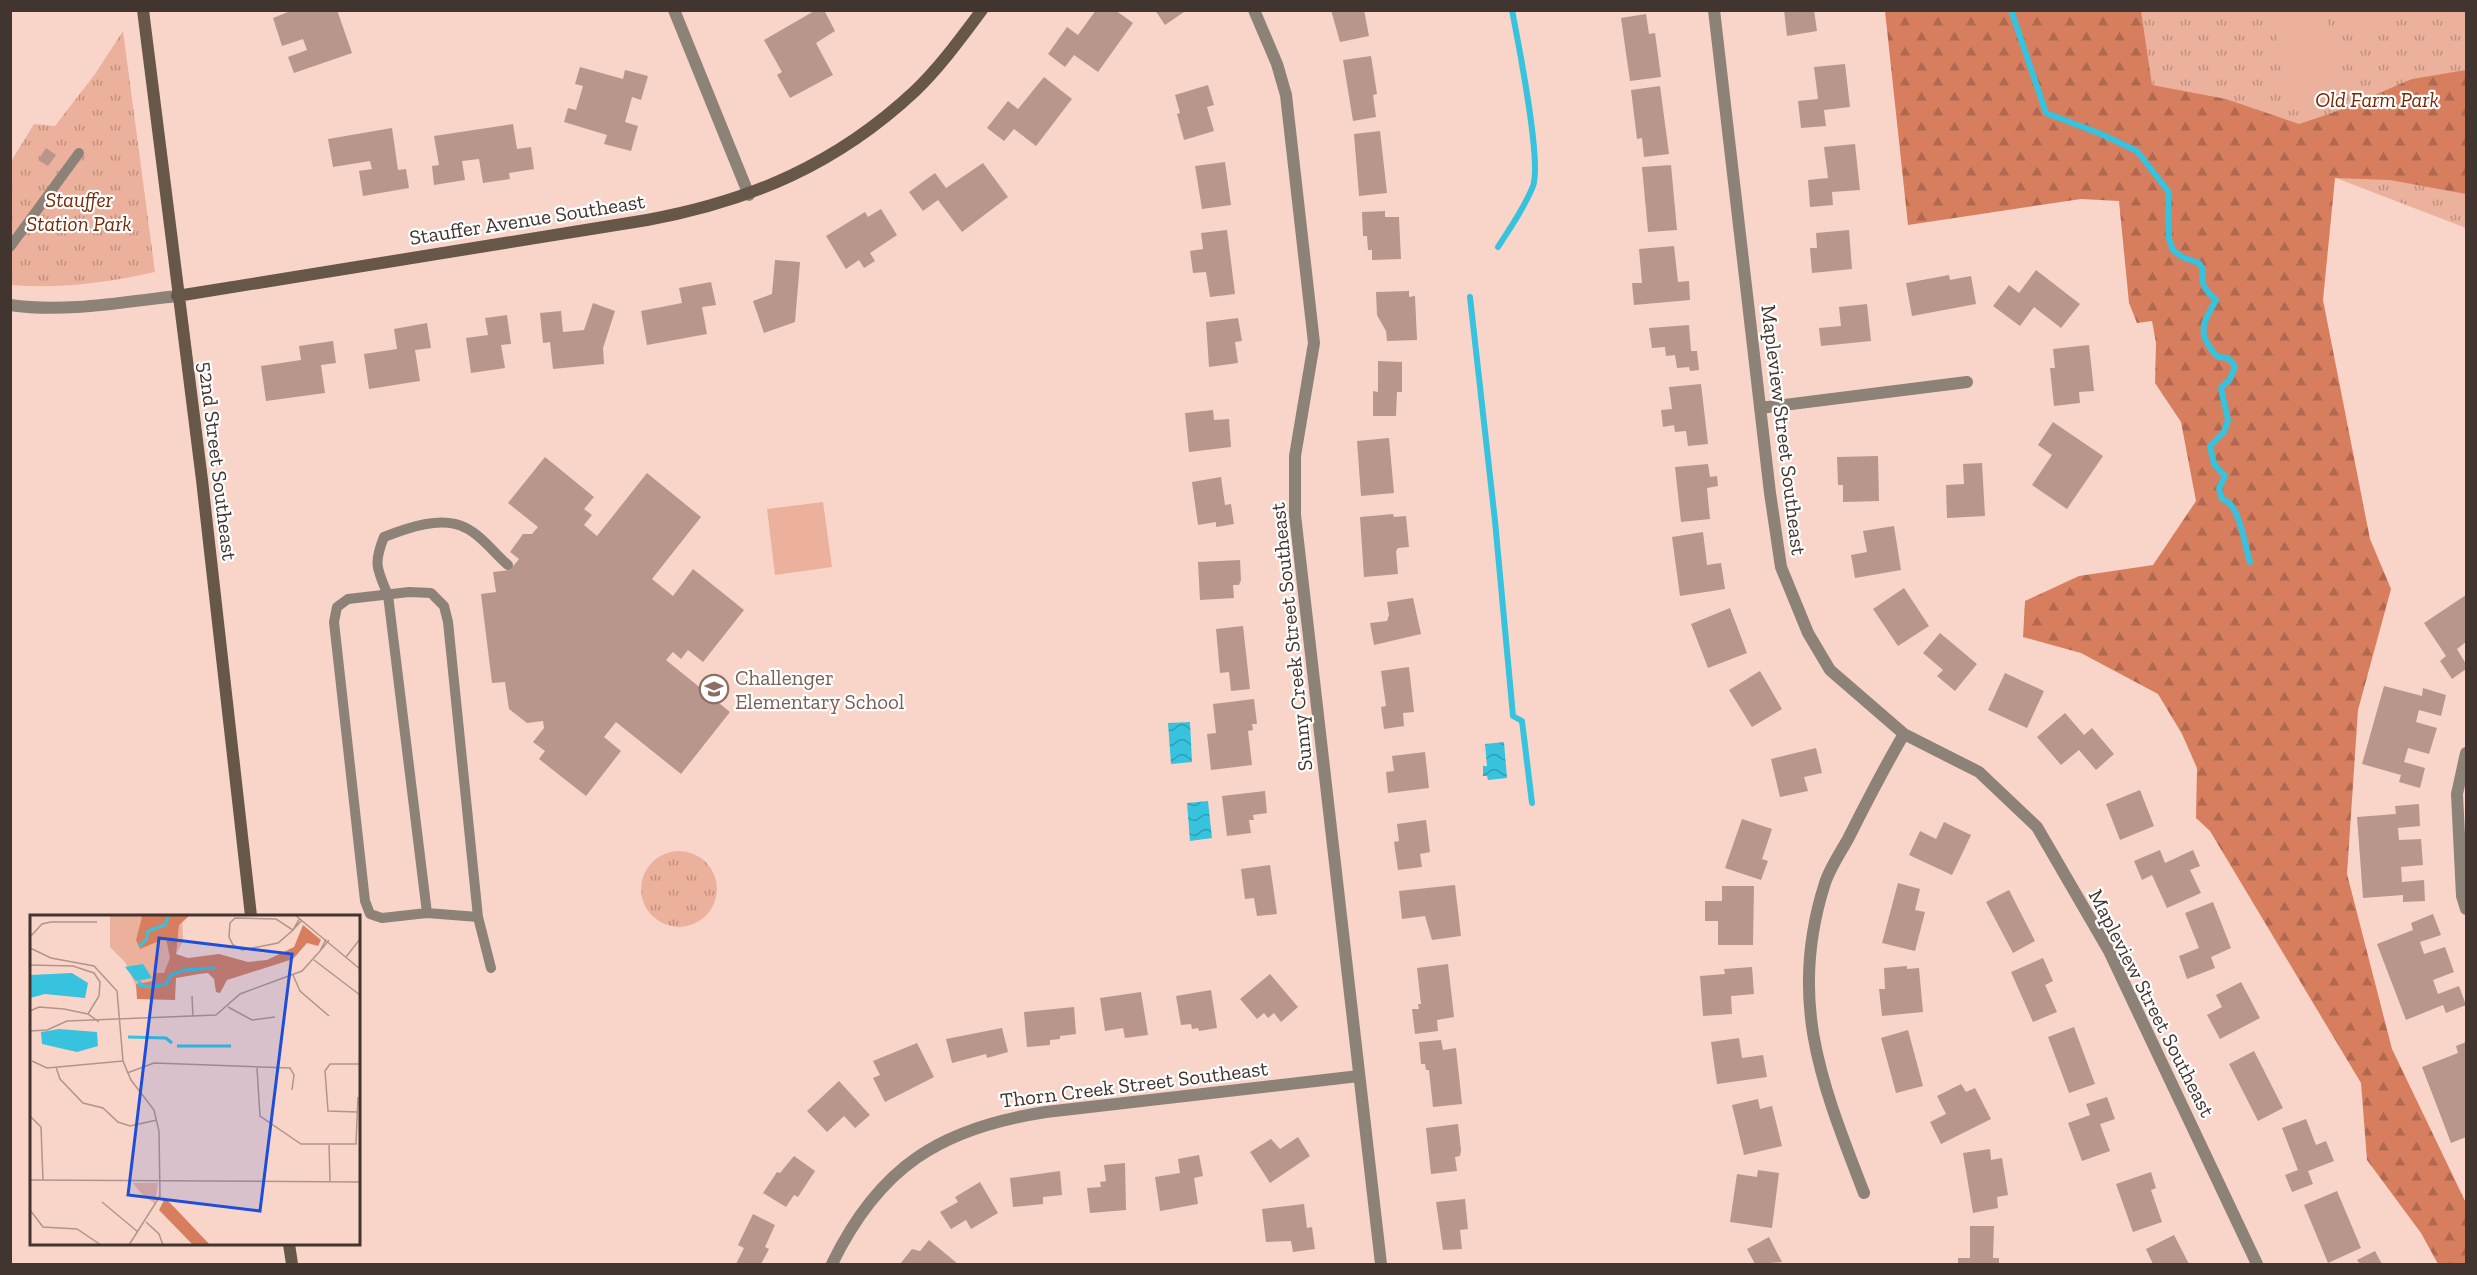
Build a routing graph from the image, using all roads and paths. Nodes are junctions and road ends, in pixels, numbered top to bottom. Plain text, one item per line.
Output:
1 (143, 10) edge
2 (674, 10) edge
3 (982, 10) edge
4 (1254, 10) edge
5 (1714, 10) edge
6 (79, 153) dead end
7 (749, 195) junction
8 (10, 247) edge
9 (177, 296) junction
10 (10, 305) edge
11 (1967, 382) dead end
12 (1760, 408) junction
13 (508, 565) dead end
14 (388, 595) junction
15 (1904, 734) junction
16 (2466, 753) edge
17 (2466, 909) edge
18 (427, 914) junction
19 (251, 915) edge
20 (478, 917) junction
21 (490, 968) dead end
22 (1359, 1076) junction
23 (1864, 1193) dead end
24 (289, 1245) edge
25 (292, 1264) edge
26 (832, 1264) edge
27 (1381, 1264) edge
28 (2257, 1264) edge

1 - 9 main road, 52nd Street Southeast
2 - 7 street
3 - 7 main road, Stauffer Avenue Southeast
4 - 22 street, Sunny Creek Street Southeast
5 - 12 street, Mapleview Street Southeast
6 - 8 lane
7 - 9 main road, Stauffer Avenue Southeast
9 - 10 street, Stauffer Avenue Southeast
9 - 19 main road, 52nd Street Southeast
11 - 12 street
12 - 15 street, Mapleview Street Southeast
13 - 14 lane
14 - 18 lane
14 - 18 lane
14 - 20 lane
15 - 23 street
15 - 28 street, Mapleview Street Southeast
16 - 17 street
18 - 20 lane
20 - 21 lane
22 - 26 street, Thorn Creek Street Southeast
22 - 27 street, Sunny Creek Street Southeast
24 - 25 main road

